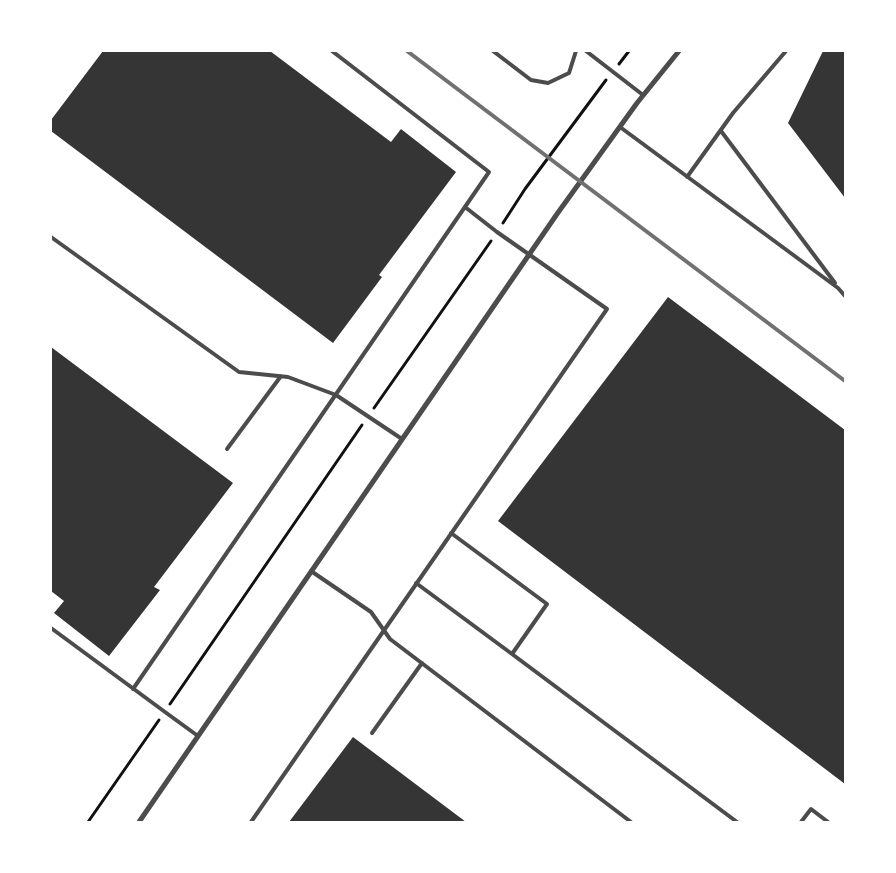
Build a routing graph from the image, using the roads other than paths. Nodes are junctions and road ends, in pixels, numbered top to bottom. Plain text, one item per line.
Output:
1 (332, 51) edge
2 (494, 51) edge
3 (576, 51) edge
4 (586, 51) edge
5 (679, 51) edge
6 (786, 51) edge
7 (643, 95) junction
8 (620, 128) junction
9 (721, 131) junction
10 (688, 177) junction
11 (465, 207) junction
12 (51, 237) edge
13 (530, 254) junction
14 (838, 288) junction
15 (845, 296) edge
16 (281, 376) junction
17 (336, 395) junction
18 (402, 439) junction
19 (227, 449) dead end
20 (451, 533) junction
21 (311, 571) junction
22 (416, 584) junction
23 (51, 628) edge
24 (384, 630) junction
25 (512, 654) junction
26 (422, 663) junction
27 (133, 689) junction
28 (372, 733) dead end
29 (198, 736) junction
30 (139, 822) edge
31 (251, 822) edge
32 (631, 822) edge
33 (737, 822) edge
34 (801, 822) edge
35 (828, 822) edge

1 - 11 lane
2 - 3 lane
4 - 7 lane
5 - 7 street
6 - 9 lane
7 - 8 street
8 - 10 lane
8 - 13 street
9 - 10 lane
9 - 14 lane
10 - 14 lane
11 - 13 lane
11 - 17 lane
12 - 16 lane
13 - 18 street
13 - 20 lane
14 - 15 lane
16 - 17 lane
16 - 19 lane
17 - 18 lane
17 - 27 lane
18 - 21 street
20 - 22 lane
20 - 25 lane
21 - 24 lane
21 - 29 street
22 - 24 lane
22 - 25 lane
23 - 27 lane
24 - 26 lane
24 - 31 lane
25 - 33 lane
26 - 28 lane
26 - 32 lane
27 - 29 lane
29 - 30 street
34 - 35 lane

